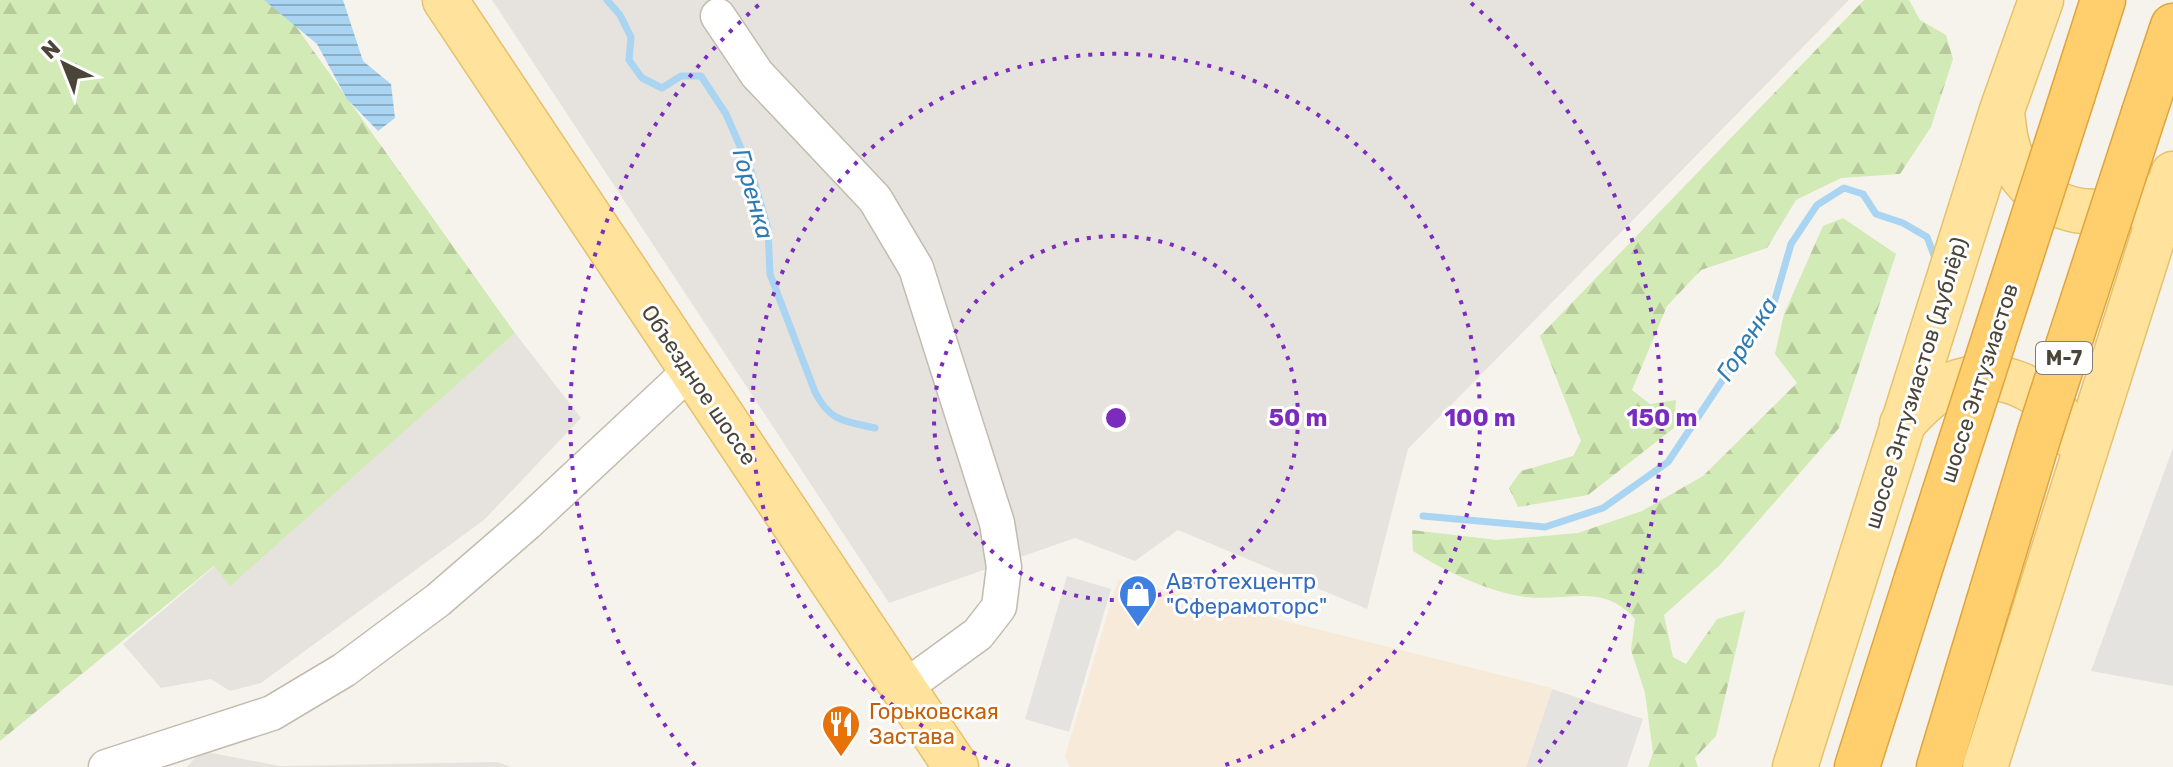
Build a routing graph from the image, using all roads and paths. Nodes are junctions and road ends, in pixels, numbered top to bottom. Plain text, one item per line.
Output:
1 (445, 0) edge
2 (2041, 0) edge
3 (2103, 0) edge
4 (718, 16) dead end
5 (2173, 26) edge
6 (2002, 110) junction
7 (2173, 171) edge
8 (690, 371) junction
9 (1902, 425) junction
10 (2078, 472) junction
11 (904, 688) junction
12 (106, 767) edge
13 (956, 767) edge
14 (1795, 767) edge
15 (1857, 767) edge
16 (1939, 767) edge
17 (1985, 767) edge

1 - 8 main road, Объездное шоссе
2 - 6 main road, шоссе Энтузиастов (дублёр)
3 - 15 highway, шоссе Энтузиастов, bridge
4 - 11 street
5 - 16 highway, М-7, bridge
6 - 7 main road
6 - 9 main road, шоссе Энтузиастов (дублёр)
7 - 10 main road
8 - 11 main road, Объездное шоссе
8 - 12 street
9 - 10 main road
9 - 14 main road, шоссе Энтузиастов (дублёр)
10 - 17 main road
11 - 13 main road, Объездное шоссе

